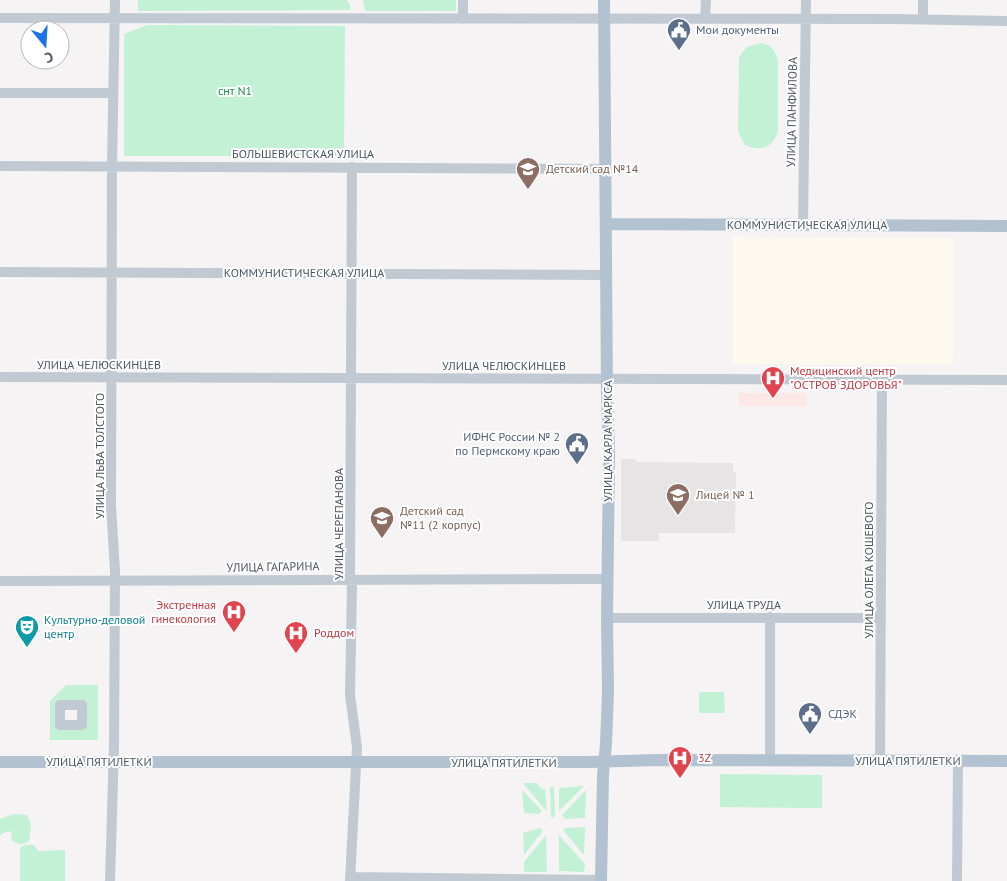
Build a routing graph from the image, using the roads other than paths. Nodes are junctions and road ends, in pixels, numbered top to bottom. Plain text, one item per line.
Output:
1 (115, 0) edge
2 (463, 0) edge
3 (604, 0) edge
4 (706, 0) edge
5 (806, 0) edge
6 (923, 0) edge
7 (0, 18) edge
8 (115, 19) junction
9 (463, 19) junction
10 (604, 19) junction
11 (706, 19) junction
12 (806, 19) junction
13 (923, 19) junction
14 (1007, 21) edge
15 (1, 93) edge
16 (113, 93) junction
17 (0, 166) edge
18 (112, 166) junction
19 (352, 167) junction
20 (606, 169) junction
21 (606, 224) junction
22 (803, 225) junction
23 (1007, 226) edge
24 (0, 272) edge
25 (112, 272) junction
26 (352, 273) junction
27 (607, 275) junction
28 (0, 377) edge
29 (112, 377) junction
30 (351, 378) junction
31 (608, 378) junction
32 (882, 380) junction
33 (1007, 380) edge
34 (607, 578) junction
35 (350, 579) junction
36 (115, 580) junction
37 (0, 581) edge
38 (770, 617) junction
39 (607, 618) junction
40 (881, 618) junction
41 (770, 761) junction
42 (880, 761) junction
43 (958, 761) junction
44 (1007, 761) edge
45 (0, 762) edge
46 (114, 762) junction
47 (604, 762) junction
48 (356, 763) junction
49 (350, 879) edge
50 (601, 880) edge
51 (110, 881) edge
52 (957, 881) edge

1 - 8 street, УЛИЦА ЛЬВА ТОЛСТОГО
2 - 9 street
3 - 10 main road, УЛИЦА КАРЛА МАРКСА
4 - 11 street
5 - 12 street, УЛИЦА ПАНФИЛОВА
6 - 13 street
7 - 8 street
8 - 9 street
8 - 16 street, УЛИЦА ЛЬВА ТОЛСТОГО
9 - 10 street
10 - 11 street
10 - 20 main road, УЛИЦА КАРЛА МАРКСА
11 - 12 street
12 - 13 street
12 - 22 street, УЛИЦА ПАНФИЛОВА
13 - 14 street
15 - 16 street
16 - 18 street, УЛИЦА ЛЬВА ТОЛСТОГО
17 - 18 street, БОЛЬШЕВИСТСКАЯ УЛИЦА
18 - 19 street, БОЛЬШЕВИСТСКАЯ УЛИЦА
18 - 25 street, УЛИЦА ЛЬВА ТОЛСТОГО
19 - 20 street, БОЛЬШЕВИСТСКАЯ УЛИЦА
19 - 26 street, УЛИЦА ЧЕРЕПАНОВА
20 - 21 main road, УЛИЦА КАРЛА МАРКСА
21 - 22 main road, КОММУНИСТИЧЕСКАЯ УЛИЦА
21 - 27 main road, УЛИЦА КАРЛА МАРКСА
22 - 23 main road, КОММУНИСТИЧЕСКАЯ УЛИЦА
24 - 25 street, КОММУНИСТИЧЕСКАЯ УЛИЦА
25 - 26 street, КОММУНИСТИЧЕСКАЯ УЛИЦА
25 - 29 street, УЛИЦА ЛЬВА ТОЛСТОГО
26 - 27 street, КОММУНИСТИЧЕСКАЯ УЛИЦА
26 - 30 street, УЛИЦА ЧЕРЕПАНОВА
27 - 31 main road, УЛИЦА КАРЛА МАРКСА
28 - 29 street, УЛИЦА ЧЕЛЮСКИНЦЕВ
29 - 30 street, УЛИЦА ЧЕЛЮСКИНЦЕВ
29 - 36 street, УЛИЦА ЛЬВА ТОЛСТОГО
30 - 31 street, УЛИЦА ЧЕЛЮСКИНЦЕВ
30 - 35 street, УЛИЦА ЧЕРЕПАНОВА
31 - 32 street, УЛИЦА ЧЕЛЮСКИНЦЕВ
31 - 34 main road, УЛИЦА КАРЛА МАРКСА
32 - 33 street, УЛИЦА ЧЕЛЮСКИНЦЕВ
32 - 40 street, УЛИЦА ОЛЕГА КОШЕВОГО
34 - 35 street, УЛИЦА ГАГАРИНА
34 - 39 main road, УЛИЦА КАРЛА МАРКСА
35 - 36 street, УЛИЦА ГАГАРИНА
35 - 48 street, УЛИЦА ЧЕРЕПАНОВА
36 - 37 street, УЛИЦА ГАГАРИНА
36 - 46 street, УЛИЦА ЛЬВА ТОЛСТОГО
38 - 39 street, УЛИЦА ТРУДА
38 - 40 street, УЛИЦА ТРУДА
38 - 41 street
39 - 47 main road, УЛИЦА КАРЛА МАРКСА
40 - 42 street, УЛИЦА ОЛЕГА КОШЕВОГО
41 - 42 main road, УЛИЦА ПЯТИЛЕТКИ
41 - 47 main road, УЛИЦА ПЯТИЛЕТКИ
42 - 43 main road, УЛИЦА ПЯТИЛЕТКИ
43 - 44 main road, УЛИЦА ПЯТИЛЕТКИ
43 - 52 street
45 - 46 main road, УЛИЦА ПЯТИЛЕТКИ
46 - 48 main road, УЛИЦА ПЯТИЛЕТКИ
46 - 51 street, УЛИЦА ЛЬВА ТОЛСТОГО
47 - 48 main road, УЛИЦА ПЯТИЛЕТКИ
47 - 50 main road, УЛИЦА КАРЛА МАРКСА
48 - 49 street, УЛИЦА ЧЕРЕПАНОВА
49 - 50 street

